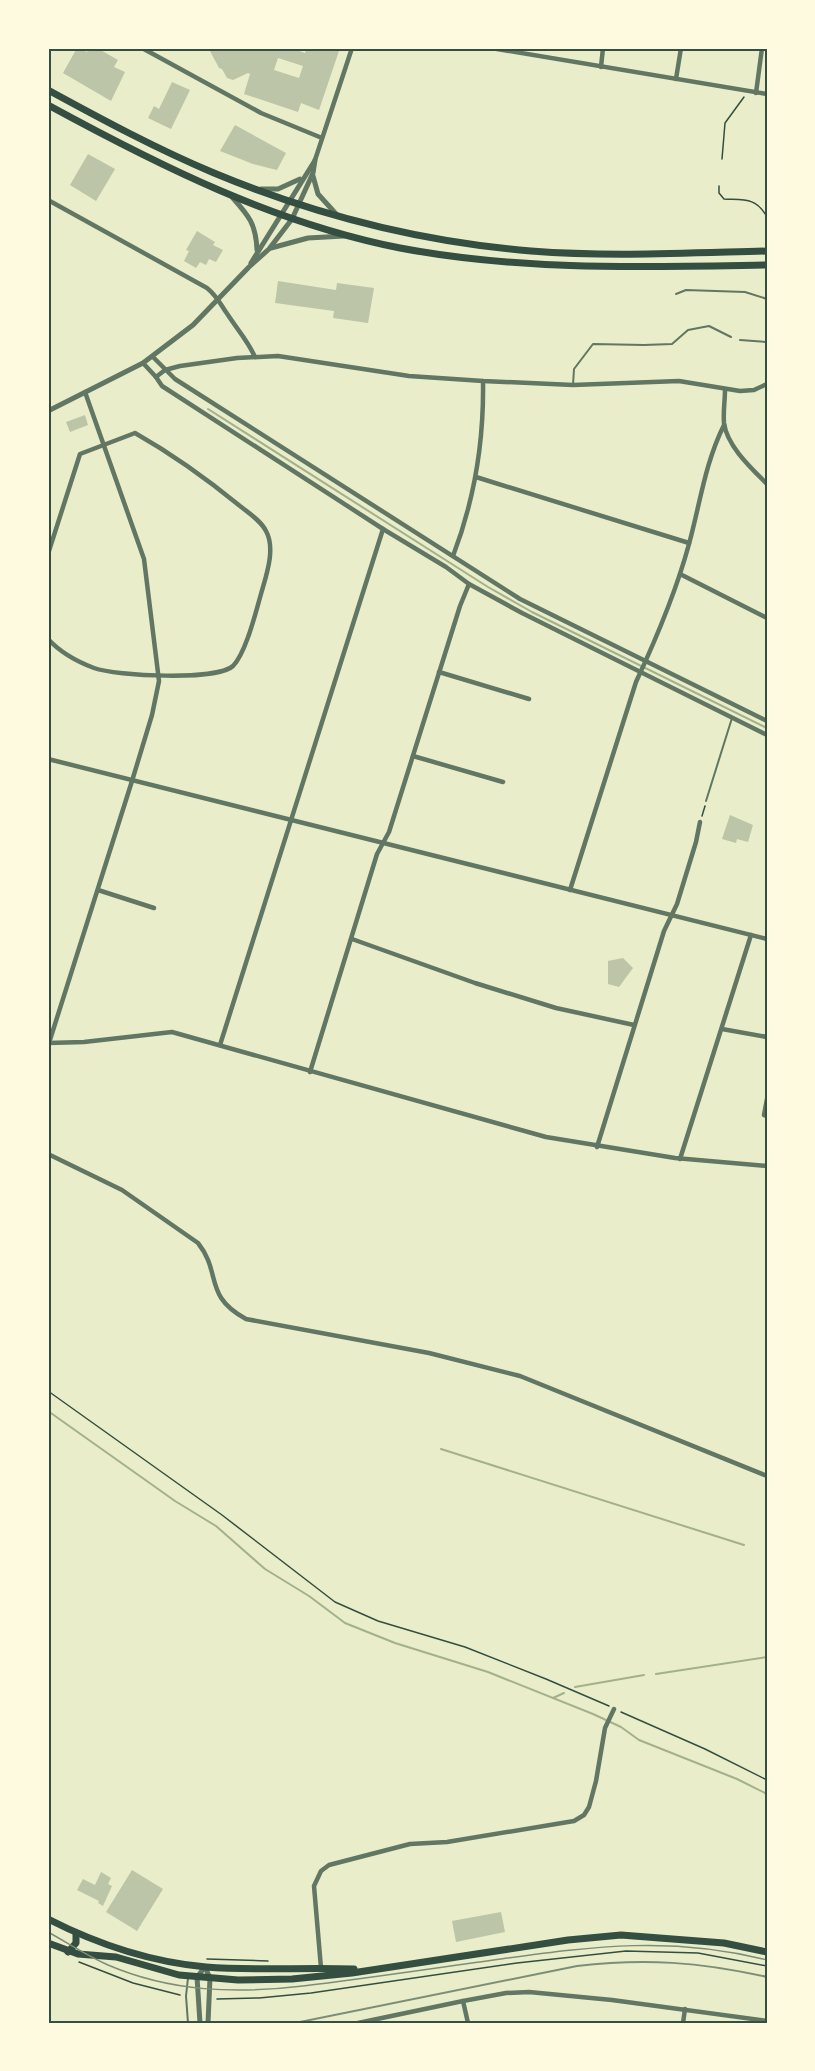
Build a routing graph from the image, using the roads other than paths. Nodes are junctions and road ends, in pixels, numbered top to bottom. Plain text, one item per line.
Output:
1 (142, 48) edge
2 (352, 48) edge
3 (491, 48) edge
4 (603, 48) edge
5 (681, 48) edge
6 (762, 48) edge
7 (601, 67) junction
8 (676, 79) junction
9 (48, 90) edge
10 (756, 93) junction
11 (767, 94) edge
12 (48, 105) edge
13 (322, 138) junction
14 (315, 160) junction
15 (313, 173) junction
16 (302, 179) junction
17 (254, 188) junction
18 (232, 197) junction
19 (48, 200) edge
20 (290, 201) junction
21 (300, 204) junction
22 (281, 215) junction
23 (339, 217) junction
24 (292, 219) junction
25 (348, 236) junction
26 (269, 249) junction
27 (767, 251) edge
28 (258, 252) junction
29 (767, 265) edge
30 (249, 267) junction
31 (676, 294) dead end
32 (220, 299) junction
33 (767, 299) edge
34 (731, 337) dead end
35 (740, 340) dead end
36 (767, 342) edge
37 (153, 357) junction
38 (255, 357) junction
39 (143, 363) junction
40 (165, 370) junction
41 (156, 377) junction
42 (483, 381) junction
43 (767, 384) edge
44 (573, 385) junction
45 (725, 390) junction
46 (86, 392) junction
47 (48, 411) edge
48 (724, 425) junction
49 (105, 444) junction
50 (476, 477) junction
51 (767, 484) edge
52 (383, 529) junction
53 (689, 543) junction
54 (48, 554) edge
55 (453, 556) junction
56 (680, 574) junction
57 (469, 584) junction
58 (767, 618) edge
59 (48, 639) edge
60 (643, 667) junction
61 (439, 672) junction
62 (159, 675) junction
63 (529, 699) dead end
64 (732, 718) junction
65 (767, 720) edge
66 (767, 735) edge
67 (413, 756) junction
68 (48, 759) edge
69 (132, 781) junction
70 (503, 782) dead end
71 (706, 801) road end
72 (291, 820) junction
73 (700, 822) road end
74 (383, 843) junction
75 (98, 890) junction
76 (570, 890) junction
77 (154, 908) dead end
78 (671, 914) junction
79 (751, 935) junction
80 (352, 939) junction
81 (767, 939) edge
82 (634, 1025) junction
83 (722, 1029) junction
84 (767, 1038) edge
85 (49, 1043) edge
86 (220, 1045) junction
87 (310, 1072) junction
88 (767, 1099) edge
89 (765, 1115) edge
90 (597, 1147) junction
91 (48, 1154) edge
92 (680, 1159) junction
93 (767, 1166) edge
94 (767, 1476) edge
95 (614, 1709) road end
96 (48, 1919) edge
97 (76, 1933) junction
98 (48, 1942) edge
99 (68, 1952) junction
100 (767, 1952) edge
101 (321, 1968) junction
102 (374, 1970) junction
103 (198, 1973) junction
104 (321, 1976) junction
105 (210, 1978) junction
106 (463, 2001) junction
107 (685, 2009) junction
108 (767, 2021) edge
109 (188, 2023) edge
110 (200, 2023) edge
111 (208, 2023) edge
112 (358, 2023) edge
113 (468, 2023) edge
114 (683, 2023) edge

1 - 13 street
2 - 13 street
3 - 7 street
4 - 7 street
5 - 8 street
6 - 10 street
7 - 8 street
8 - 10 street
9 - 17 main road
10 - 11 street
12 - 18 main road
13 - 14 street
14 - 15 street
14 - 16 street
15 - 21 street
15 - 23 street
16 - 17 street
16 - 20 street
17 - 20 main road
18 - 22 main road
18 - 28 street
19 - 32 street
20 - 21 main road
20 - 22 street
21 - 23 main road
21 - 24 street
22 - 24 main road
22 - 28 street
23 - 27 main road
24 - 25 main road
24 - 26 street
25 - 26 street
25 - 29 main road
26 - 30 street
28 - 30 street
30 - 32 street
31 - 33 lane
32 - 37 street
32 - 38 street
34 - 44 lane
35 - 36 lane
37 - 39 street
37 - 40 street
38 - 40 street
38 - 42 street
39 - 41 street
39 - 46 street
40 - 41 street
40 - 55 street
41 - 52 street
42 - 44 street
42 - 50 street
43 - 45 street
44 - 45 street
45 - 48 street
46 - 47 street
46 - 49 street
48 - 51 street
48 - 53 street
49 - 54 street
49 - 62 street
49 - 62 street
50 - 53 street
50 - 55 street
52 - 57 street
52 - 72 street
53 - 56 street
55 - 60 street
56 - 58 street
56 - 60 street
57 - 60 street
57 - 61 street
59 - 62 street
60 - 64 street
60 - 65 street
60 - 76 street
61 - 63 street
61 - 67 street
62 - 69 street
64 - 66 street
64 - 71 lane
67 - 70 street
67 - 74 street
68 - 69 street
69 - 72 street
69 - 75 street
72 - 74 street
72 - 86 street
73 - 78 street
74 - 76 street
74 - 80 street
75 - 77 street
75 - 85 street
76 - 78 street
78 - 79 street
78 - 82 street
79 - 81 street
79 - 83 street
80 - 82 street
80 - 87 street
82 - 90 street
83 - 84 street
83 - 92 street
85 - 86 street
86 - 87 street
87 - 90 street
88 - 89 street
90 - 92 street
91 - 94 street
92 - 93 street
95 - 101 street
96 - 97 main road
97 - 99 main road
97 - 103 main road
98 - 99 main road
99 - 103 main road
100 - 102 main road
101 - 102 main road
101 - 103 main road
101 - 104 main road
102 - 104 main road
103 - 105 main road
103 - 105 street
103 - 109 lane
103 - 110 street
104 - 105 main road
105 - 111 street
106 - 107 street
106 - 112 street
106 - 113 street
107 - 108 street
107 - 114 street

